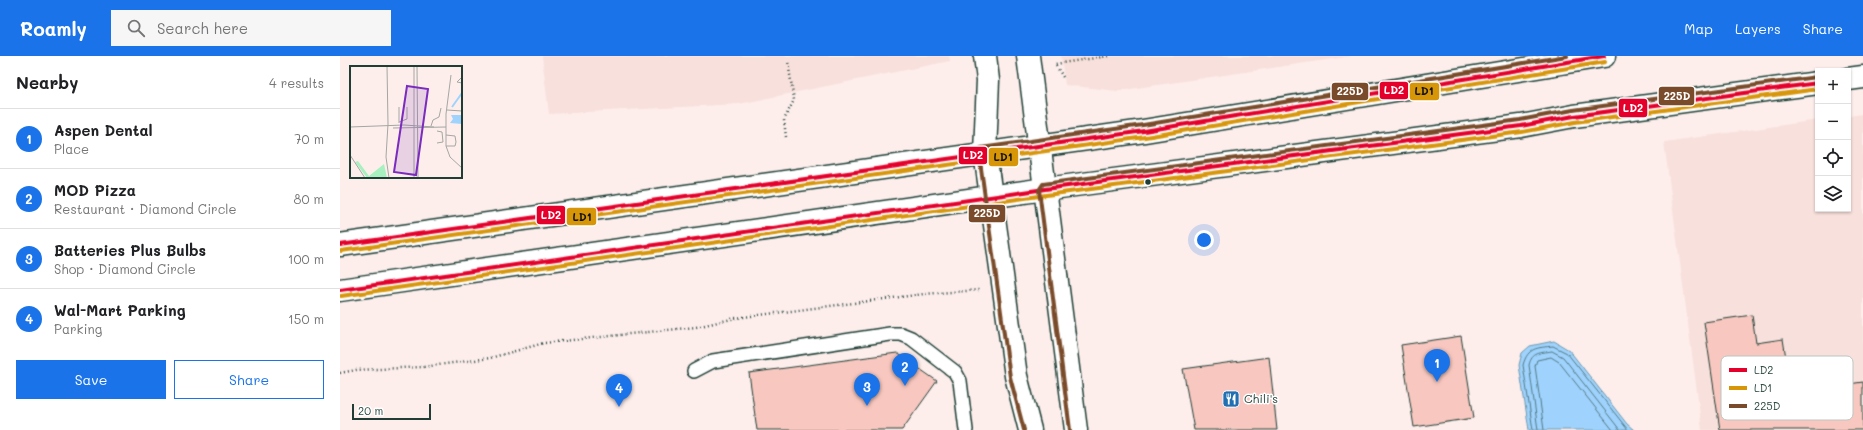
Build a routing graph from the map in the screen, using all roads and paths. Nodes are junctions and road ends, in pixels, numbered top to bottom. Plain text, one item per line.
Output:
1 (985, 56) edge
2 (1028, 56) edge
3 (1110, 56) edge
4 (1604, 56) edge
5 (788, 62) dead end
6 (1063, 77) dead end
7 (1863, 77) edge
8 (1851, 79) edge
9 (1815, 83) edge
10 (786, 137) dead end
11 (1040, 146) junction
12 (985, 153) junction
13 (1045, 189) junction
14 (991, 196) junction
15 (340, 245) edge
16 (340, 290) edge
17 (982, 290) dead end
18 (694, 371) dead end
19 (340, 373) edge
20 (966, 430) edge
21 (1030, 430) edge
22 (1076, 430) edge

1 - 12 main road
2 - 11 main road
3 - 6 path
4 - 11 main road
5 - 10 path
7 - 8 main road
9 - 13 main road
11 - 12 main road
11 - 13 main road
12 - 14 main road
12 - 15 main road
13 - 14 main road
13 - 22 main road
14 - 16 main road
14 - 21 main road
17 - 19 path
18 - 20 lane

